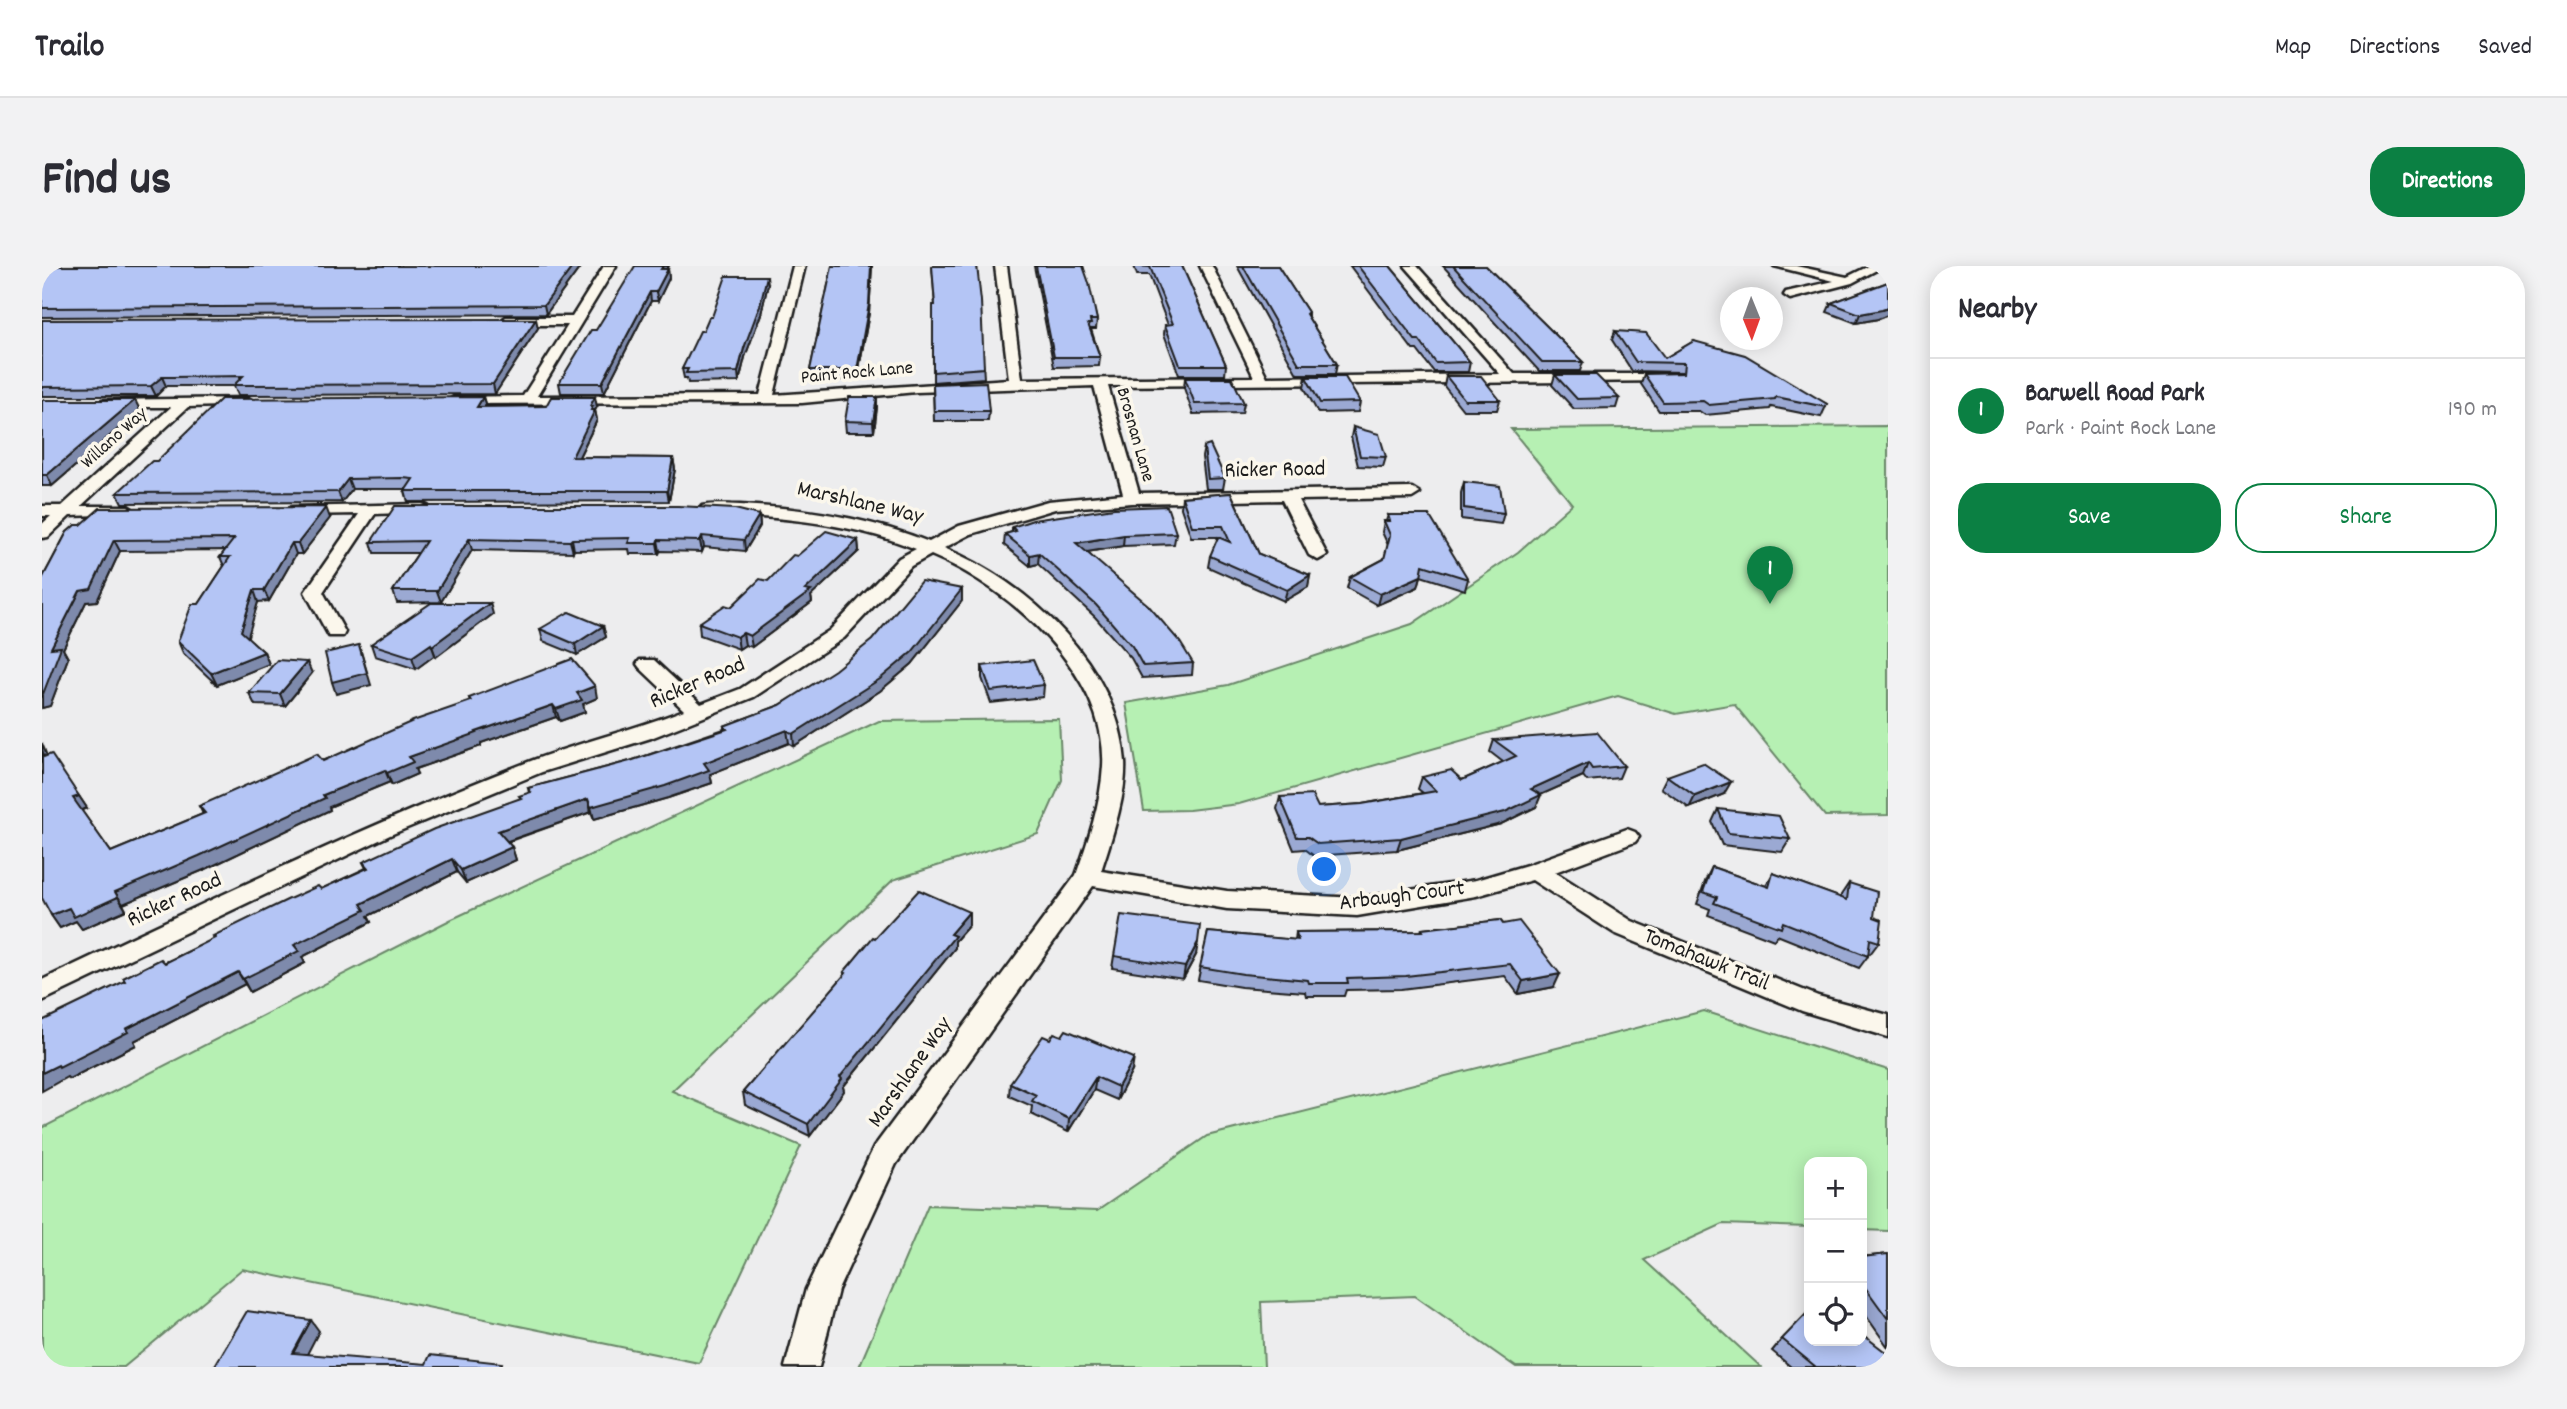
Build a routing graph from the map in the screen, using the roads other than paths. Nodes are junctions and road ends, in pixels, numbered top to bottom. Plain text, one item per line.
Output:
1 (610, 266) edge
2 (799, 266) edge
3 (1001, 266) edge
4 (1206, 266) edge
5 (1411, 266) edge
6 (1780, 266) edge
7 (1878, 266) edge
8 (1848, 281) junction
9 (1790, 296) dead end
10 (499, 321) edge
11 (576, 321) junction
12 (1675, 377) edge
13 (1510, 379) junction
14 (1262, 380) junction
15 (1016, 383) junction
16 (1100, 383) junction
17 (766, 400) junction
18 (433, 401) edge
19 (527, 401) junction
20 (267, 402) edge
21 (94, 403) edge
22 (184, 403) junction
23 (1412, 494) dead end
24 (1287, 495) junction
25 (1132, 498) junction
26 (439, 509) edge
27 (685, 509) edge
28 (273, 510) edge
29 (370, 510) junction
30 (42, 511) edge
31 (65, 511) junction
32 (148, 511) edge
33 (42, 533) edge
34 (930, 546) junction
35 (1318, 555) dead end
36 (336, 632) dead end
37 (647, 664) dead end
38 (698, 712) junction
39 (1627, 837) dead end
40 (1535, 871) junction
41 (1087, 877) junction
42 (42, 990) edge
43 (1888, 1026) edge
44 (802, 1367) edge

1 - 11 street
2 - 17 street
3 - 15 street
4 - 14 street
5 - 13 street
6 - 8 street
7 - 8 street
8 - 9 street
10 - 11 street
11 - 19 street
12 - 13 street, Paint Rock Lane
13 - 14 street, Paint Rock Lane
14 - 16 street, Paint Rock Lane
15 - 16 street, Paint Rock Lane
15 - 17 street, Paint Rock Lane
16 - 25 street, Brosnan Lane
17 - 19 street, Paint Rock Lane
18 - 19 street, Paint Rock Lane
20 - 22 street
21 - 22 street
22 - 31 street, Willano Way
23 - 24 street, Ricker Road
24 - 25 street, Ricker Road
24 - 35 street
25 - 34 street, Ricker Road
26 - 29 street
27 - 34 street, Marshlane Way
28 - 29 street
29 - 36 street
30 - 31 street
31 - 32 street
31 - 33 street, Willano Way
34 - 38 street, Ricker Road
34 - 41 street, Marshlane Way
37 - 38 street
38 - 42 street, Ricker Road
39 - 40 street, Arbaugh Court
40 - 41 street, Arbaugh Court
40 - 43 street, Tomahawk Trail
41 - 44 street, Marshlane Way

